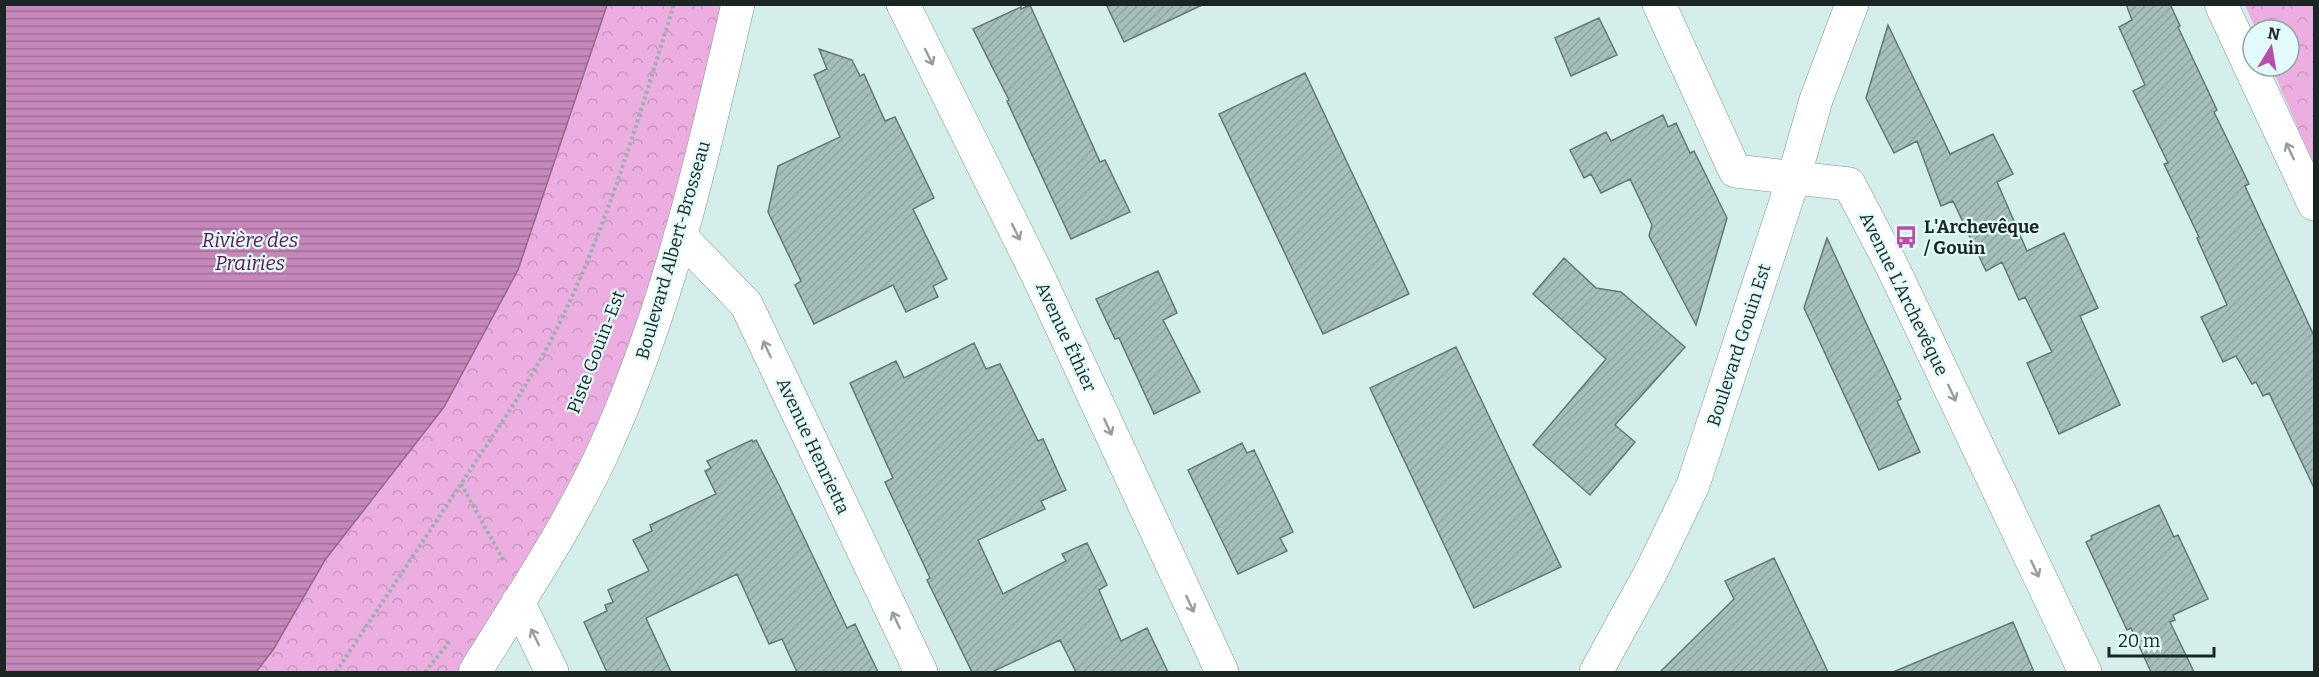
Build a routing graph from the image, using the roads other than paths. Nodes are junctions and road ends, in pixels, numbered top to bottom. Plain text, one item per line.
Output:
1 (738, 4) edge
2 (903, 4) edge
3 (1659, 4) edge
4 (1852, 4) edge
5 (2221, 4) edge
6 (1794, 177) junction
7 (2314, 204) edge
8 (680, 236) junction
9 (518, 602) junction
10 (475, 672) edge
11 (552, 672) edge
12 (921, 672) edge
13 (1222, 672) edge
14 (1596, 672) edge
15 (2085, 672) edge

1 - 8 street, Boulevard Albert-Brosseau
2 -> 13 street, Avenue Éthier
3 - 6 street, Avenue L'Archevêque
4 - 6 street, Boulevard Gouin Est
7 -> 5 street
6 - 14 street, Boulevard Gouin Est
6 -> 15 street, Avenue L'Archevêque
8 - 9 street, Boulevard Albert-Brosseau
12 -> 8 street, Avenue Henrietta
9 - 10 street, Boulevard Albert-Brosseau
11 -> 9 street

